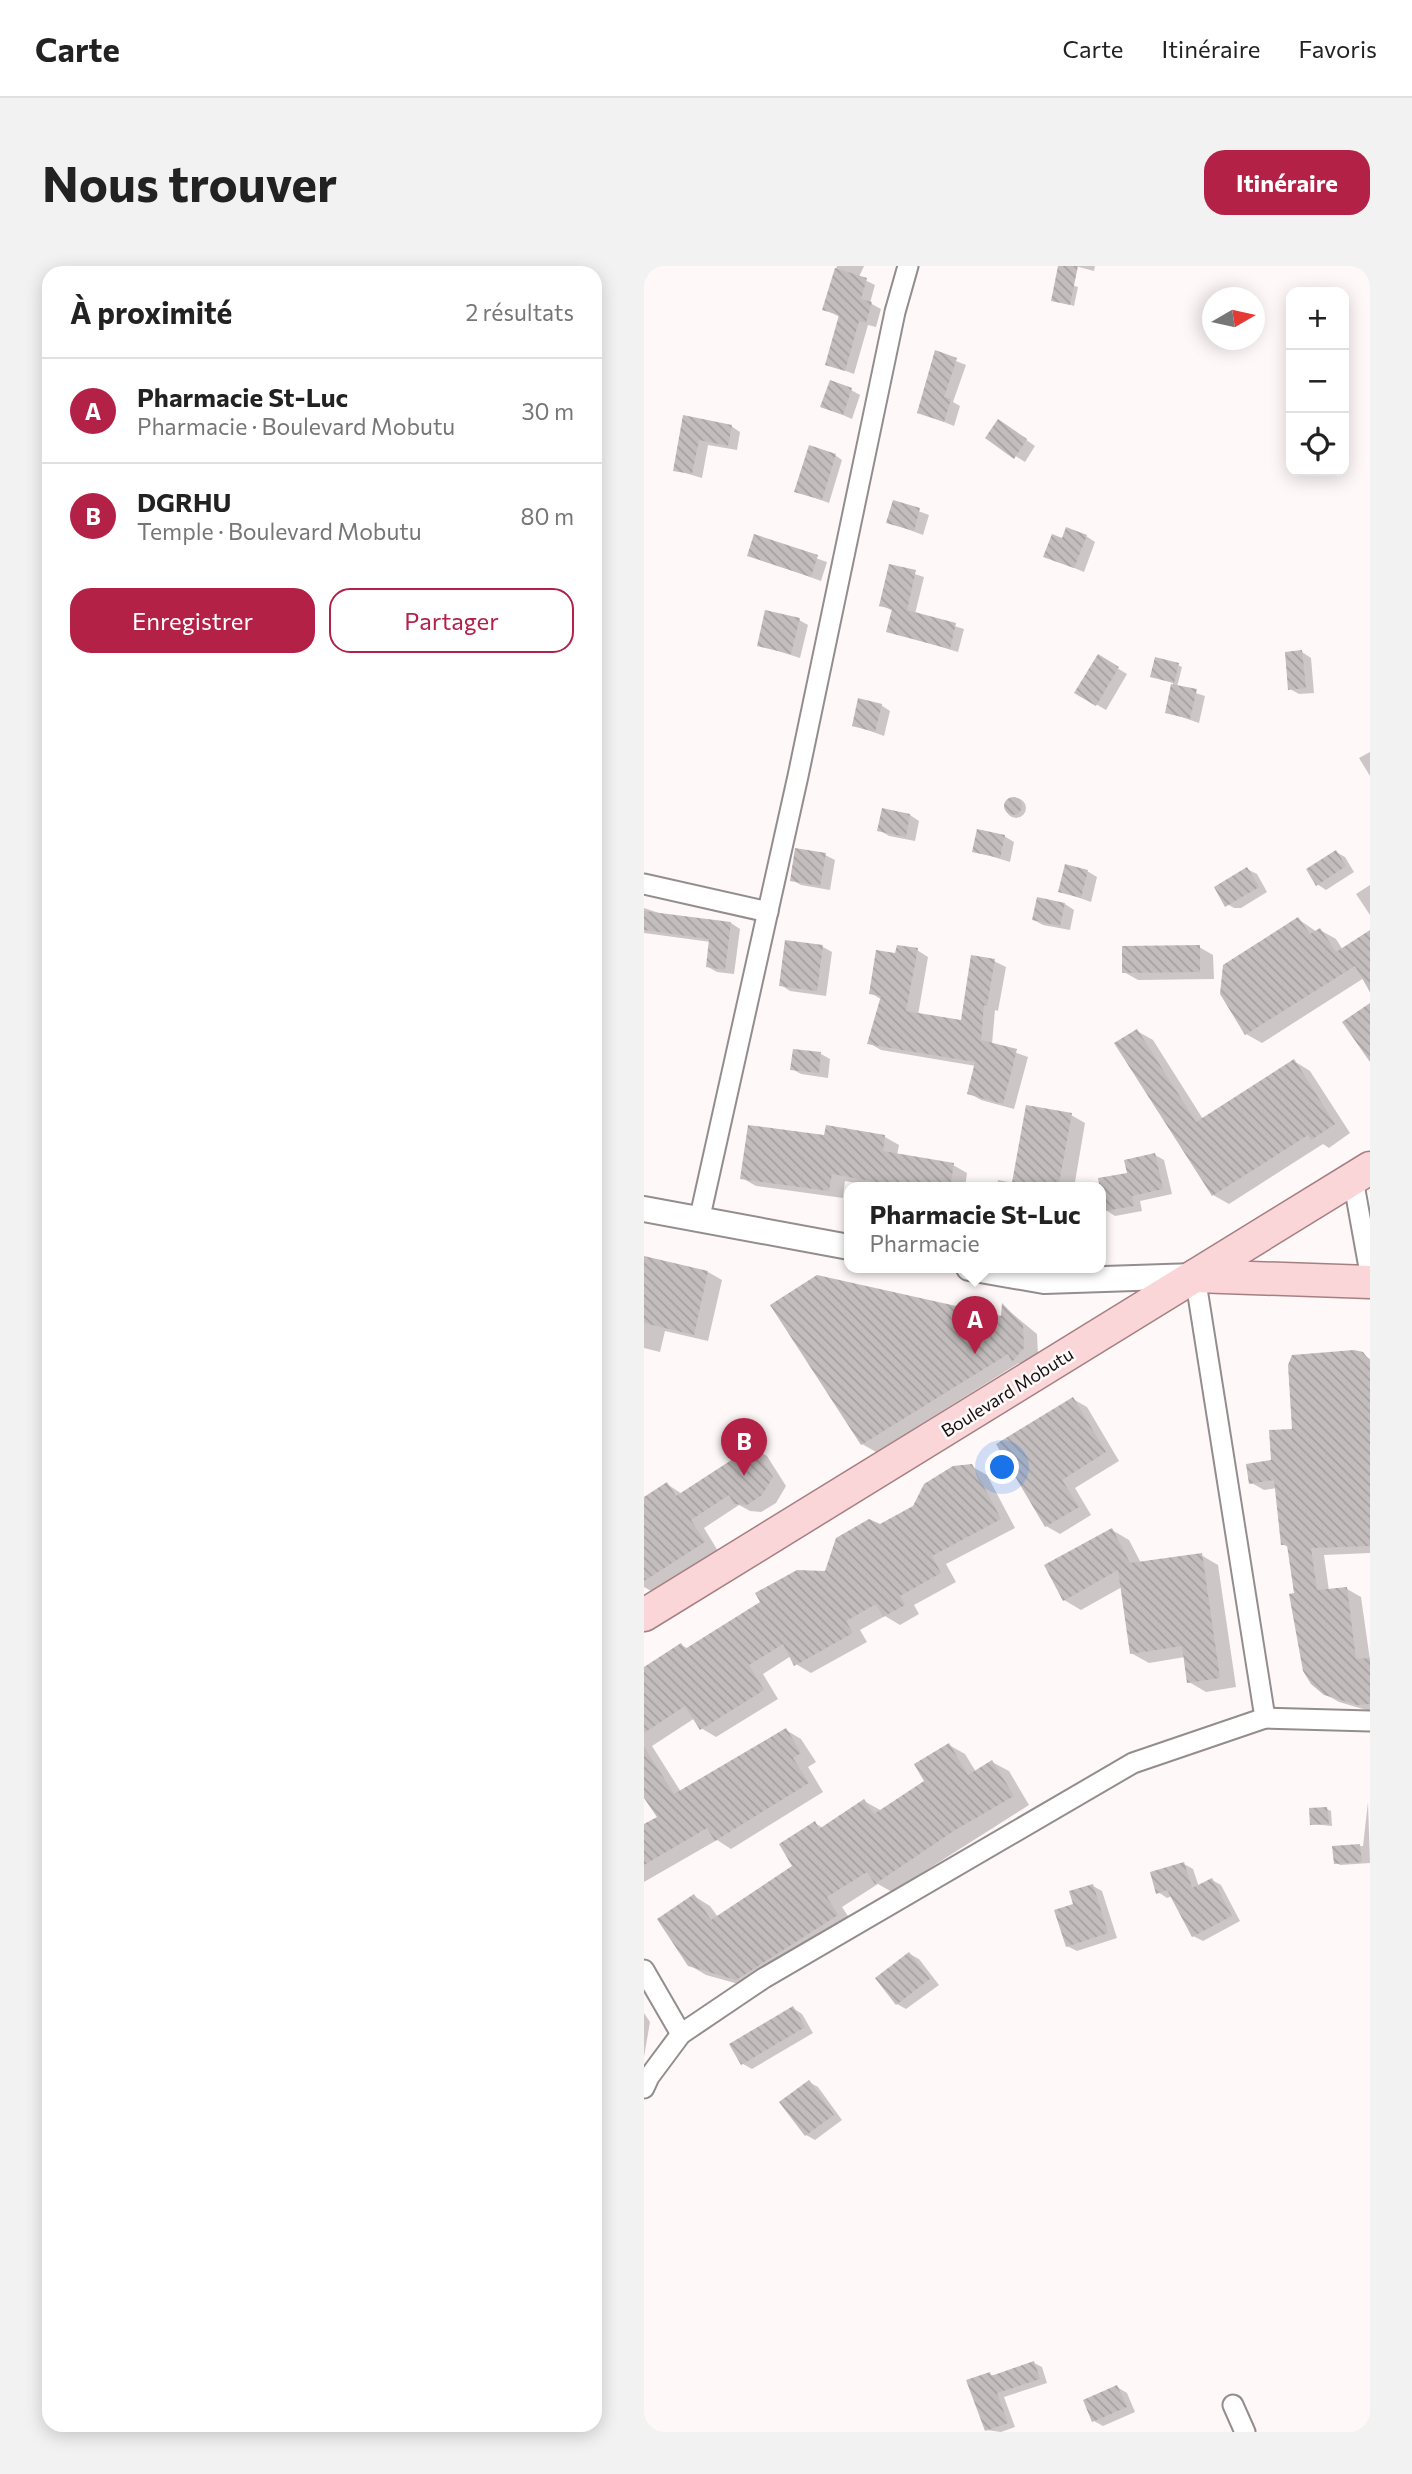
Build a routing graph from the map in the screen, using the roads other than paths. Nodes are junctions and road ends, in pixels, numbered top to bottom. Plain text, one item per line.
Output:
1 (908, 266) edge
2 (644, 884) edge
3 (768, 912) junction
4 (1361, 1173) edge
5 (644, 1209) edge
6 (699, 1221) junction
7 (844, 1246) edge
8 (998, 1273) edge
9 (1370, 1273) edge
10 (1195, 1276) junction
11 (1370, 1282) edge
12 (644, 1615) edge
13 (1265, 1718) junction
14 (1370, 1721) edge
15 (644, 1970) edge
16 (681, 2034) junction
17 (644, 2088) edge
18 (1233, 2405) dead end
19 (1245, 2432) edge

1 - 3 street
2 - 3 street
3 - 6 street
4 - 9 street
4 - 10 main road, Boulevard Mobutu
5 - 6 street
6 - 7 street
8 - 10 street
10 - 11 main road
10 - 12 main road, Boulevard Mobutu
10 - 13 street
13 - 14 street
13 - 16 street
15 - 16 street
16 - 17 street
18 - 19 street

